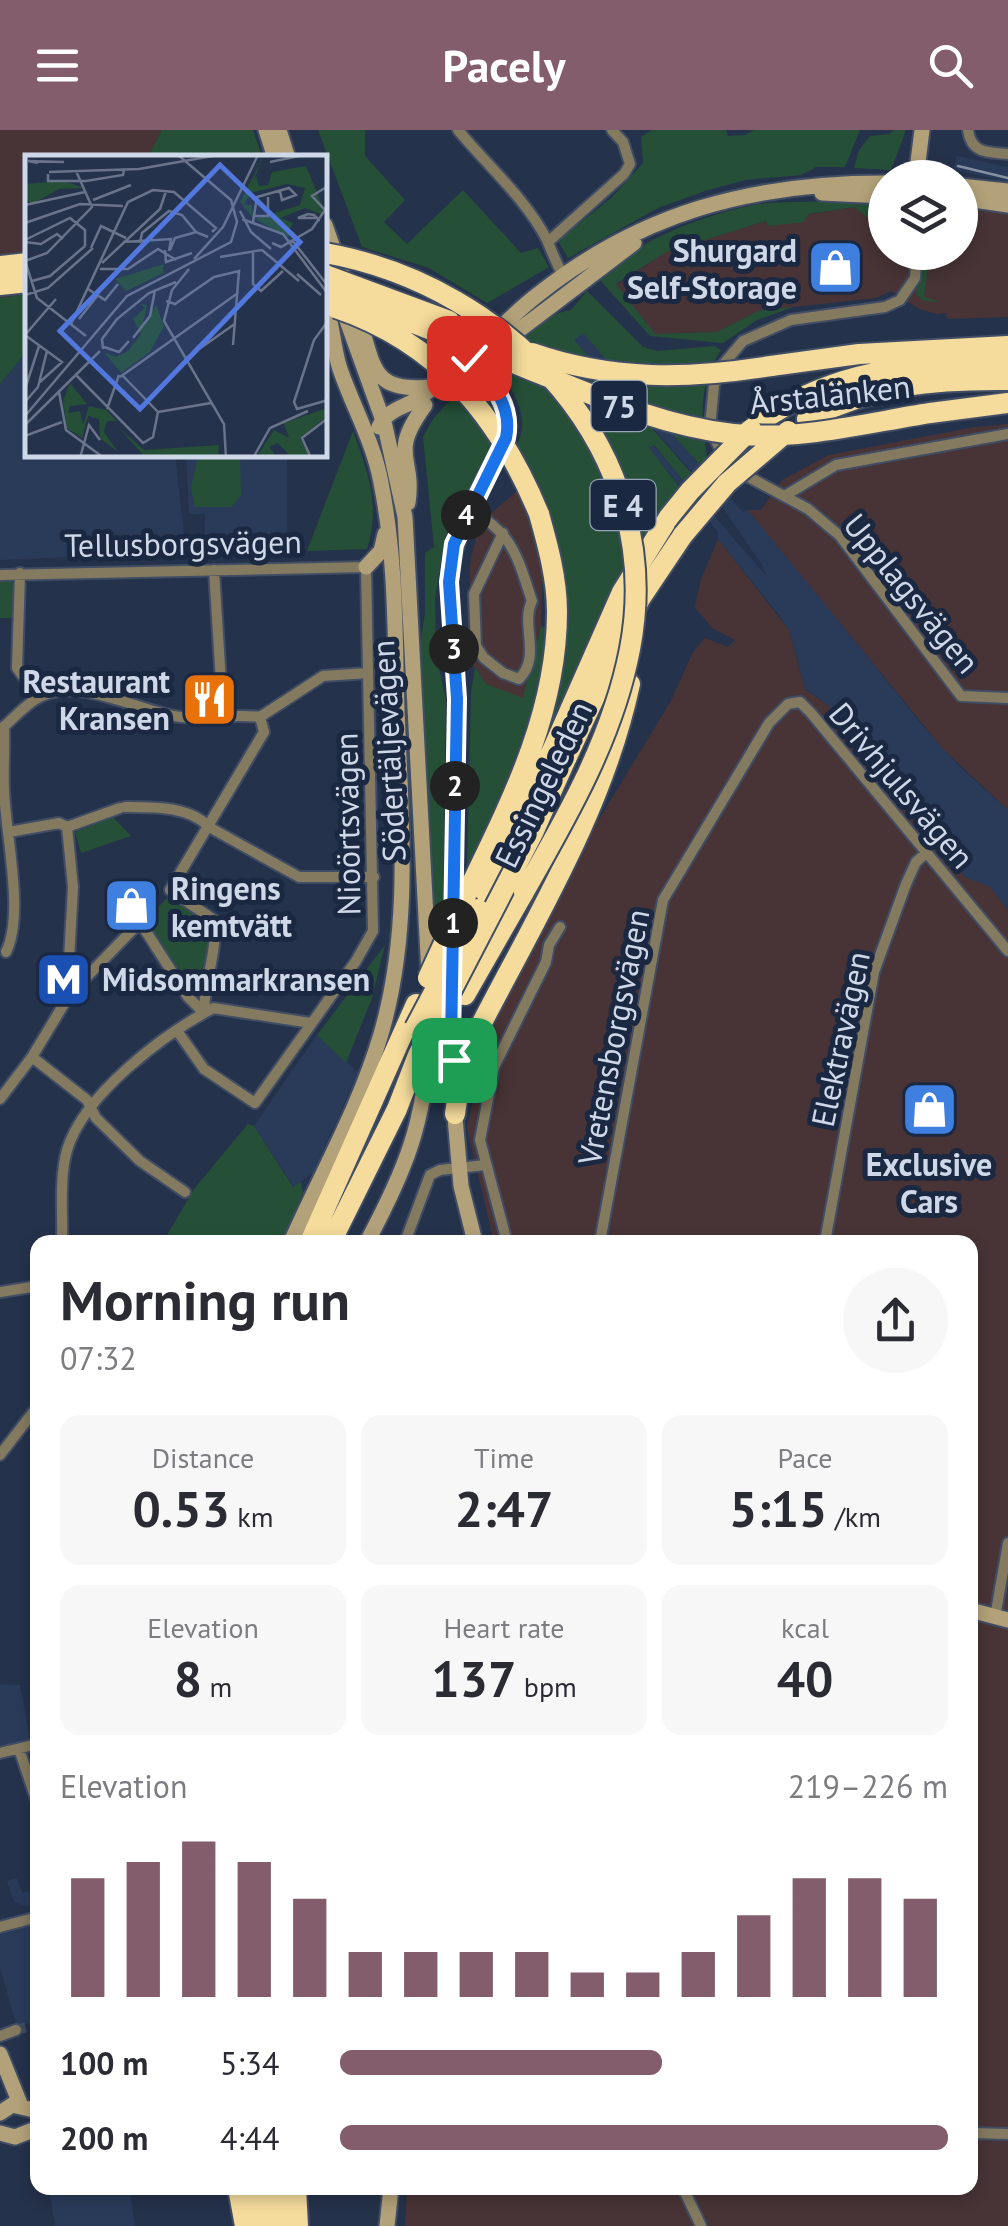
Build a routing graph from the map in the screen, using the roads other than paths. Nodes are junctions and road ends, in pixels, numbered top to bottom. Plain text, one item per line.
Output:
1 (266, 130) edge
2 (279, 130) edge
3 (458, 130) edge
4 (612, 130) edge
5 (922, 130) edge
6 (968, 130) edge
7 (1008, 154) edge
8 (284, 155) edge
9 (285, 155) edge
10 (918, 160) edge
11 (868, 183) edge
12 (978, 188) edge
13 (1008, 191) edge
14 (868, 195) edge
15 (978, 201) edge
16 (1008, 205) edge
17 (328, 233) edge
18 (548, 242) junction
19 (328, 256) edge
20 (25, 262) edge
21 (328, 264) edge
22 (0, 266) edge
23 (916, 270) edge
24 (328, 276) edge
25 (25, 282) edge
26 (567, 282) junction
27 (0, 286) edge
28 (328, 291) edge
29 (328, 310) edge
30 (328, 312) edge
31 (328, 315) edge
32 (1008, 346) edge
33 (472, 361) junction
34 (1008, 361) edge
35 (1008, 380) edge
36 (435, 386) junction
37 (1008, 403) edge
38 (425, 406) junction
39 (382, 421) junction
40 (1008, 434) edge
41 (374, 456) junction
42 (786, 496) junction
43 (385, 505) junction
44 (470, 509) junction
45 (406, 516) junction
46 (503, 532) junction
47 (366, 568) junction
48 (214, 570) junction
49 (20, 573) junction
50 (0, 575) edge
51 (630, 647) junction
52 (368, 674) junction
53 (38, 697) junction
54 (1008, 698) edge
55 (794, 701) joint
56 (222, 715) junction
57 (260, 717) junction
58 (2, 728) edge
59 (209, 827) junction
60 (67, 828) junction
61 (8, 832) junction
62 (926, 853) junction
63 (374, 877) junction
64 (472, 901) junction
65 (560, 927) dead end
66 (1008, 950) edge
67 (6, 952) dead end
68 (82, 981) junction
69 (204, 1013) junction
70 (311, 1023) junction
71 (178, 1032) junction
72 (451, 1042) junction
73 (32, 1057) junction
74 (0, 1099) edge
75 (92, 1108) junction
76 (398, 1109) junction
77 (455, 1114) junction
78 (366, 1120) junction
79 (485, 1164) junction
80 (454, 1169) junction
81 (186, 1192) dead end
82 (62, 1235) edge
83 (294, 1235) edge
84 (313, 1235) edge
85 (335, 1235) edge
86 (370, 1235) edge
87 (407, 1235) edge
88 (464, 1235) edge
89 (473, 1235) edge
90 (505, 1235) edge
91 (601, 1235) edge
92 (826, 1235) edge
93 (30, 1287) edge
94 (0, 1292) edge
95 (30, 1416) edge
96 (0, 1455) edge
97 (1008, 1543) edge
98 (1001, 1618) edge
99 (30, 1746) edge
100 (19, 1748) junction
101 (0, 1753) edge
102 (30, 1781) edge
103 (30, 1919) edge
104 (0, 1927) edge
105 (16, 2030) tunnel mouth
106 (0, 2036) edge
107 (0, 2054) edge
108 (0, 2080) edge
109 (28, 2108) edge
110 (1, 2112) edge
111 (30, 2131) edge
112 (2, 2132) edge
113 (978, 2132) edge
114 (1008, 2134) edge
115 (227, 2195) edge
116 (239, 2195) edge
117 (259, 2195) edge
118 (280, 2195) edge
119 (295, 2195) edge
120 (303, 2195) edge
121 (389, 2195) edge
122 (686, 2195) edge
123 (293, 2224) edge
124 (232, 2226) edge
125 (246, 2226) edge
126 (263, 2226) edge
127 (387, 2226) edge
128 (701, 2226) edge

1 - 8 main road
2 - 9 main road
3 - 18 street
4 - 18 street
5 - 10 main road
6 - 7 street
11 - 26 main road
12 - 13 main road
14 - 26 main road
15 - 16 main road
17 - 36 main road
18 - 26 street
19 - 51 highway, Essingeleden / E 4, bridge
20 - 22 highway
21 - 39 main road, Södertäljevägen
23 - 42 street, Upplagsvägen
24 - 32 highway, Årstalänken / 75, bridge
25 - 27 highway
26 - 33 main road
28 - 37 highway, Årstalänken / 75, bridge
29 - 64 highway, Essingeleden / E 4, bridge
30 - 39 main road
31 - 41 main road, Södertäljevägen
33 - 36 main road
33 - 38 main road
33 - 44 main road
34 - 64 highway, bridge
35 - 76 highway, bridge
36 - 39 main road
38 - 39 main road
38 - 45 main road
39 - 41 main road
39 - 45 main road, Södertäljevägen
40 - 42 street, Upplagsvägen
41 - 43 main road, Södertäljevägen
42 - 54 street, Upplagsvägen
43 - 47 main road
43 - 83 main road, Södertäljevägen
44 - 46 street
44 - 72 main road
45 - 86 main road, Södertäljevägen
46 - 46 street
47 - 48 street, Tellusborgsvägen
47 - 52 street, Nioörtsvägen
48 - 49 street, Tellusborgsvägen
48 - 56 street
49 - 50 street, Tellusborgsvägen
49 - 53 street
51 - 76 highway, Essingeleden / E 4, bridge
51 - 77 highway, bridge
52 - 57 street
52 - 63 street, Nioörtsvägen
53 - 56 street
53 - 58 street
55 - 62 street, Drivhjulsvägen
55 - 91 street, Vretensborgsvägen
56 - 57 street
57 - 59 street
58 - 61 street
59 - 60 street
59 - 63 street
59 - 69 street
60 - 61 street
60 - 68 street
61 - 67 street
62 - 66 street, Drivhjulsvägen
62 - 92 street, Elektravägen
63 - 70 street, Nioörtsvägen
64 - 78 highway, bridge
64 - 78 highway, Essingeleden / E 4, bridge
65 - 79 street
68 - 69 street
68 - 73 street
69 - 70 street
69 - 71 street
70 - 71 street, Nioörtsvägen
71 - 75 street
72 - 77 main road
72 - 80 main road
73 - 74 street
73 - 75 street
75 - 81 street
75 - 82 street
76 - 85 highway, E 4
77 - 80 main road
78 - 84 highway, E 4
79 - 80 street
79 - 90 street
80 - 87 street
80 - 88 main road
80 - 89 main road
93 - 94 street
95 - 96 street
97 - 98 street
99 - 100 street
100 - 101 street
100 - 102 street
103 - 104 street
105 - 106 street
107 - 109 main road
108 - 110 main road
109 - 110 main road
111 - 112 main road
113 - 114 street
115 - 124 highway
116 - 125 highway
117 - 126 highway
118 - 123 highway
119 - 123 highway
120 - 123 highway
121 - 127 main road
122 - 128 street

